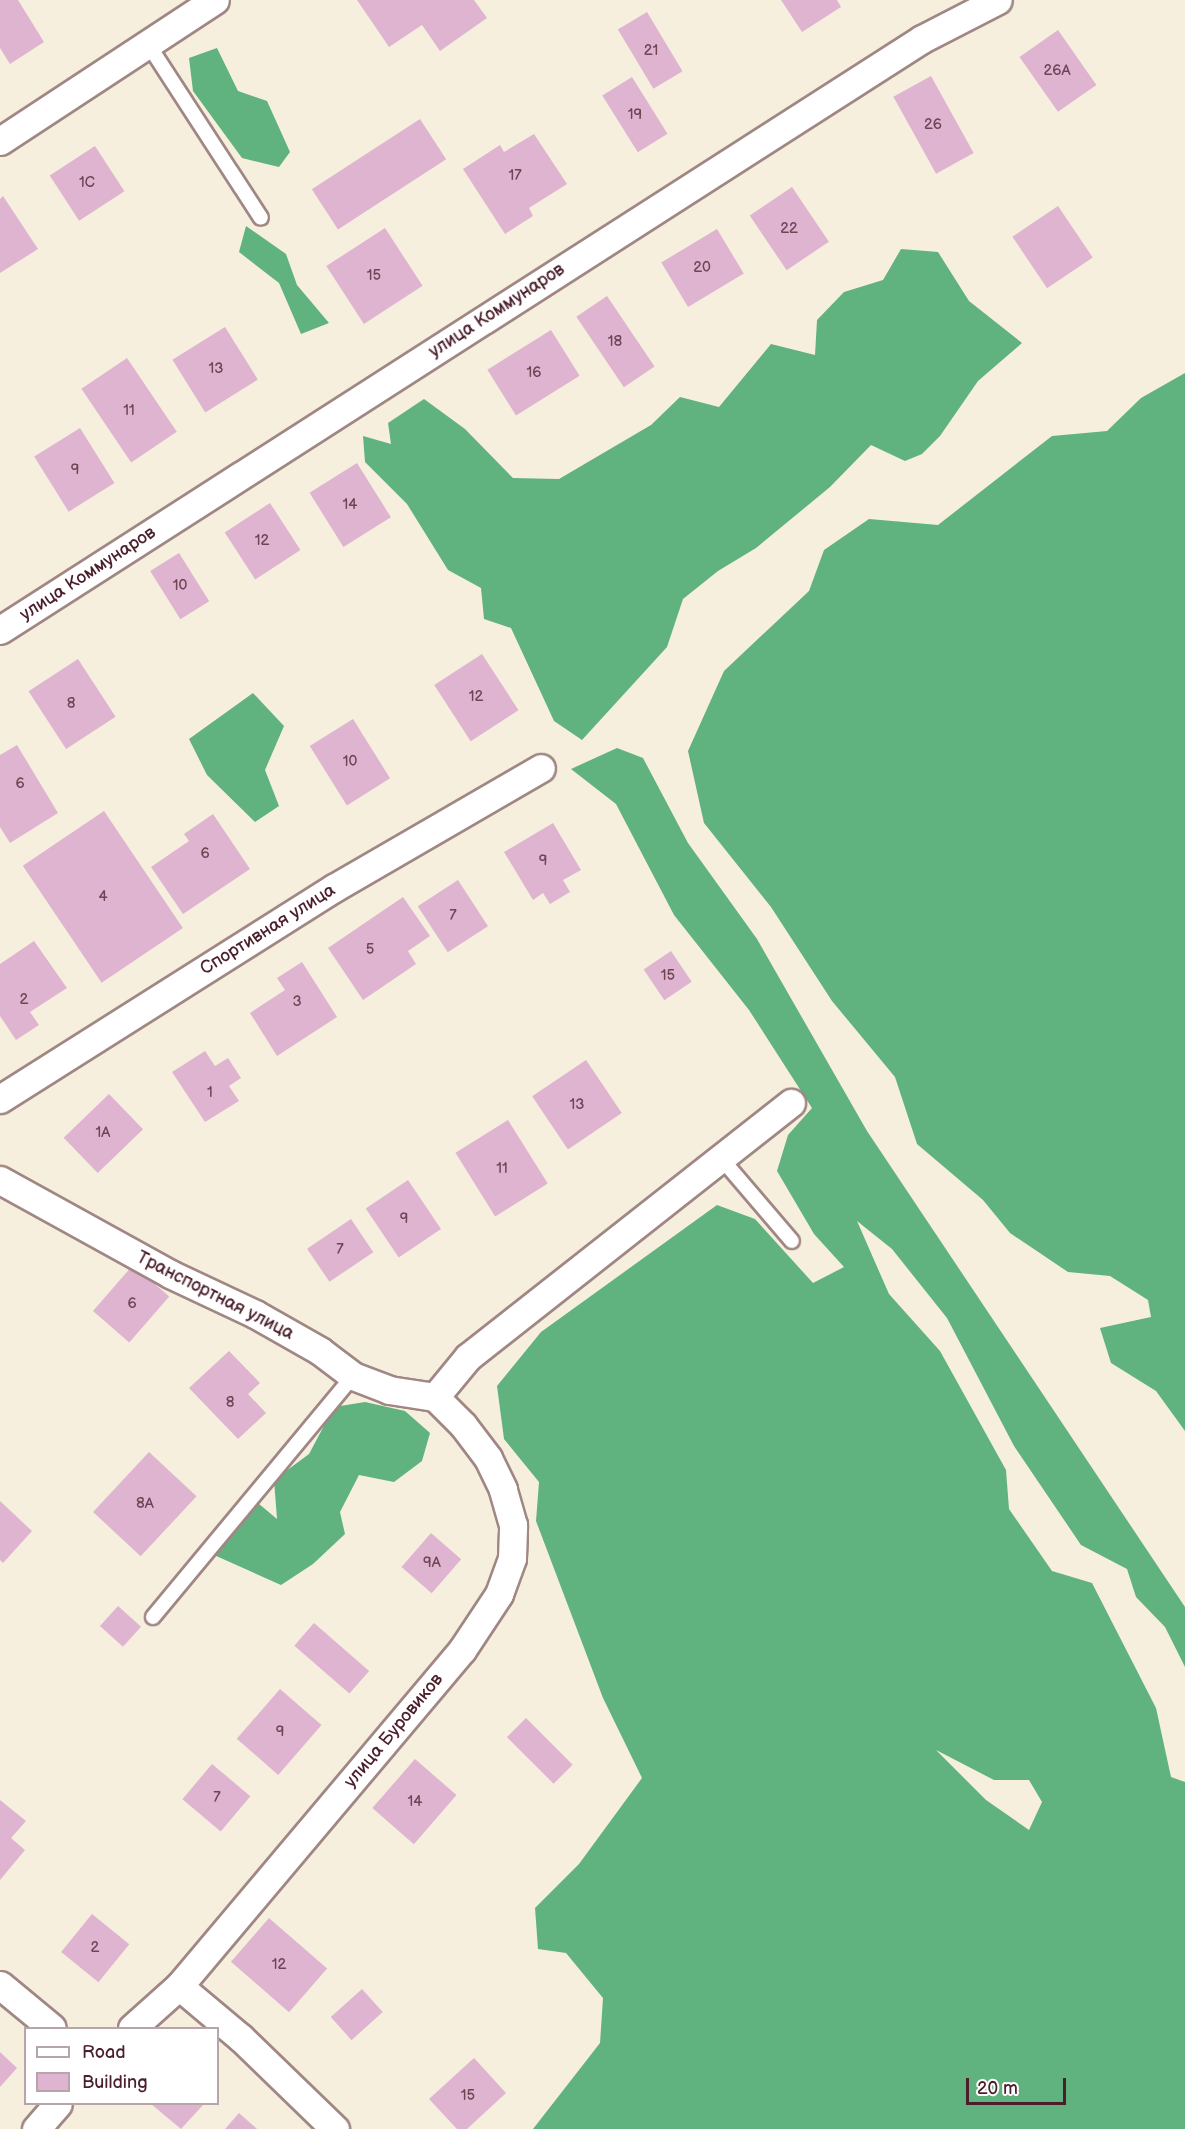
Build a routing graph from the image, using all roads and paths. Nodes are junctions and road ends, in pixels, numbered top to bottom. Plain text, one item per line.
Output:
1 (215, 0) edge
2 (998, 0) edge
3 (148, 44) junction
4 (0, 141) edge
5 (261, 218) dead end
6 (0, 630) edge
7 (541, 768) dead end
8 (0, 1099) edge
9 (791, 1103) dead end
10 (721, 1158) junction
11 (0, 1180) edge
12 (792, 1241) dead end
13 (353, 1376) junction
14 (435, 1397) junction
15 (153, 1617) dead end
16 (0, 1984) edge
17 (180, 1986) junction
18 (51, 2027) edge
19 (133, 2027) edge
20 (56, 2105) edge
21 (36, 2129) edge
22 (335, 2129) edge

1 - 3 street
2 - 6 street, улица Коммунаров
3 - 4 street
3 - 5 lane
7 - 8 street, Спортивная улица
9 - 10 street
10 - 12 lane
10 - 14 street
11 - 13 street, Транспортная улица
13 - 14 street, Транспортная улица
13 - 15 lane
14 - 17 street, улица Буровиков
16 - 18 street
17 - 19 street, улица Буровиков
17 - 22 street
20 - 21 street

